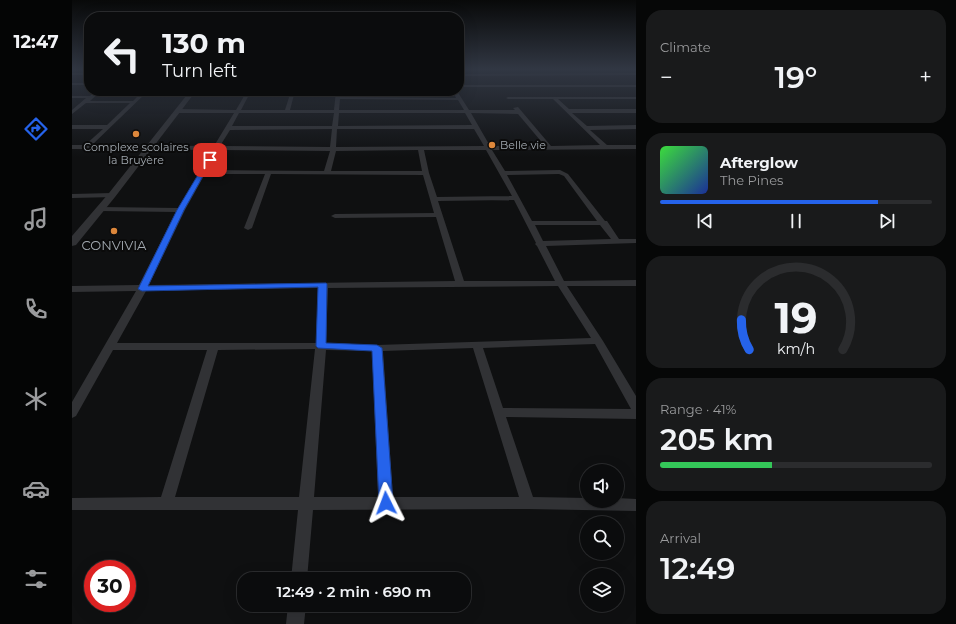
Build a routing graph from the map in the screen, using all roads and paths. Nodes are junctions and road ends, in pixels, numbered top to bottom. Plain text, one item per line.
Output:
1 (89, 98) edge
2 (138, 98) edge
3 (188, 98) edge
4 (245, 98) edge
5 (291, 98) edge
6 (338, 98) edge
7 (458, 98) edge
8 (508, 98) edge
9 (554, 98) edge
10 (84, 102) junction
11 (134, 102) junction
12 (72, 111) edge
13 (178, 111) junction
14 (237, 111) junction
15 (337, 111) junction
16 (567, 111) junction
17 (636, 111) edge
18 (287, 112) junction
19 (467, 112) junction
20 (520, 112) junction
21 (108, 126) junction
22 (72, 127) edge
23 (336, 127) junction
24 (475, 127) junction
25 (228, 128) junction
26 (585, 128) junction
27 (636, 128) edge
28 (72, 147) edge
29 (87, 147) junction
30 (150, 147) junction
31 (217, 147) junction
32 (486, 147) junction
33 (549, 147) junction
34 (605, 147) junction
35 (636, 147) edge
36 (421, 148) junction
37 (333, 149) junction
38 (203, 172) junction
39 (269, 172) junction
40 (426, 172) junction
41 (327, 173) junction
42 (502, 173) junction
43 (112, 195) junction
44 (72, 196) edge
45 (517, 198) junction
46 (435, 199) junction
47 (100, 209) junction
48 (181, 210) junction
49 (439, 215) junction
50 (335, 216) dead end
51 (529, 223) junction
52 (604, 223) junction
53 (248, 228) dead end
54 (636, 241) edge
55 (616, 242) junction
56 (72, 244) edge
57 (539, 244) junction
58 (636, 282) edge
59 (460, 283) junction
60 (323, 284) junction
61 (561, 284) junction
62 (72, 288) edge
63 (142, 289) junction
64 (598, 341) junction
65 (477, 345) junction
66 (214, 346) junction
67 (321, 346) junction
68 (108, 347) junction
69 (377, 348) junction
70 (636, 407) edge
71 (499, 412) junction
72 (72, 413) edge
73 (636, 414) edge
74 (305, 503) junction
75 (386, 503) junction
76 (528, 503) junction
77 (72, 504) edge
78 (166, 504) junction
79 (636, 505) edge
80 (300, 572) edge
81 (296, 612) edge
82 (295, 624) edge

1 - 10 street
2 - 11 street
3 - 13 street
4 - 14 street
5 - 18 street
6 - 15 street
7 - 19 street
8 - 20 street
9 - 16 street
10 - 11 street
10 - 12 street
11 - 21 street
13 - 14 street
13 - 30 street
14 - 18 street
14 - 25 street
15 - 18 street
15 - 19 street
15 - 23 street
16 - 17 street
16 - 26 street
19 - 20 street
19 - 24 street
20 - 33 street
21 - 22 street
21 - 29 street
23 - 24 street
23 - 25 street
23 - 37 street
24 - 32 street
25 - 31 street
26 - 27 street
26 - 34 street
28 - 29 street
29 - 30 street
30 - 31 street
30 - 43 street
31 - 37 street
31 - 38 street
32 - 33 street
32 - 36 street
32 - 42 street
33 - 34 street
34 - 35 street
36 - 37 street
36 - 40 street
37 - 41 street
38 - 39 street
38 - 48 street
39 - 41 street
39 - 53 street
40 - 41 street
40 - 46 street
42 - 45 street
42 - 52 street
43 - 44 street
43 - 47 street
45 - 46 street
45 - 51 street
46 - 49 street
47 - 48 street
47 - 56 street
48 - 63 street
49 - 50 street
49 - 59 street
51 - 52 street
51 - 57 street
52 - 55 street
54 - 55 street
55 - 57 street
57 - 61 street
58 - 61 street
59 - 60 street
59 - 61 street
60 - 63 street
60 - 67 street
61 - 64 street
62 - 63 street
63 - 68 street
64 - 65 street
64 - 70 street
65 - 69 street
65 - 71 street
66 - 67 street
66 - 68 street
66 - 78 street
67 - 69 street
67 - 74 street
68 - 72 street
69 - 75 street
71 - 73 street
71 - 76 street
74 - 75 street
74 - 78 street
74 - 80 street
75 - 76 street
76 - 79 street
77 - 78 street
81 - 82 street

